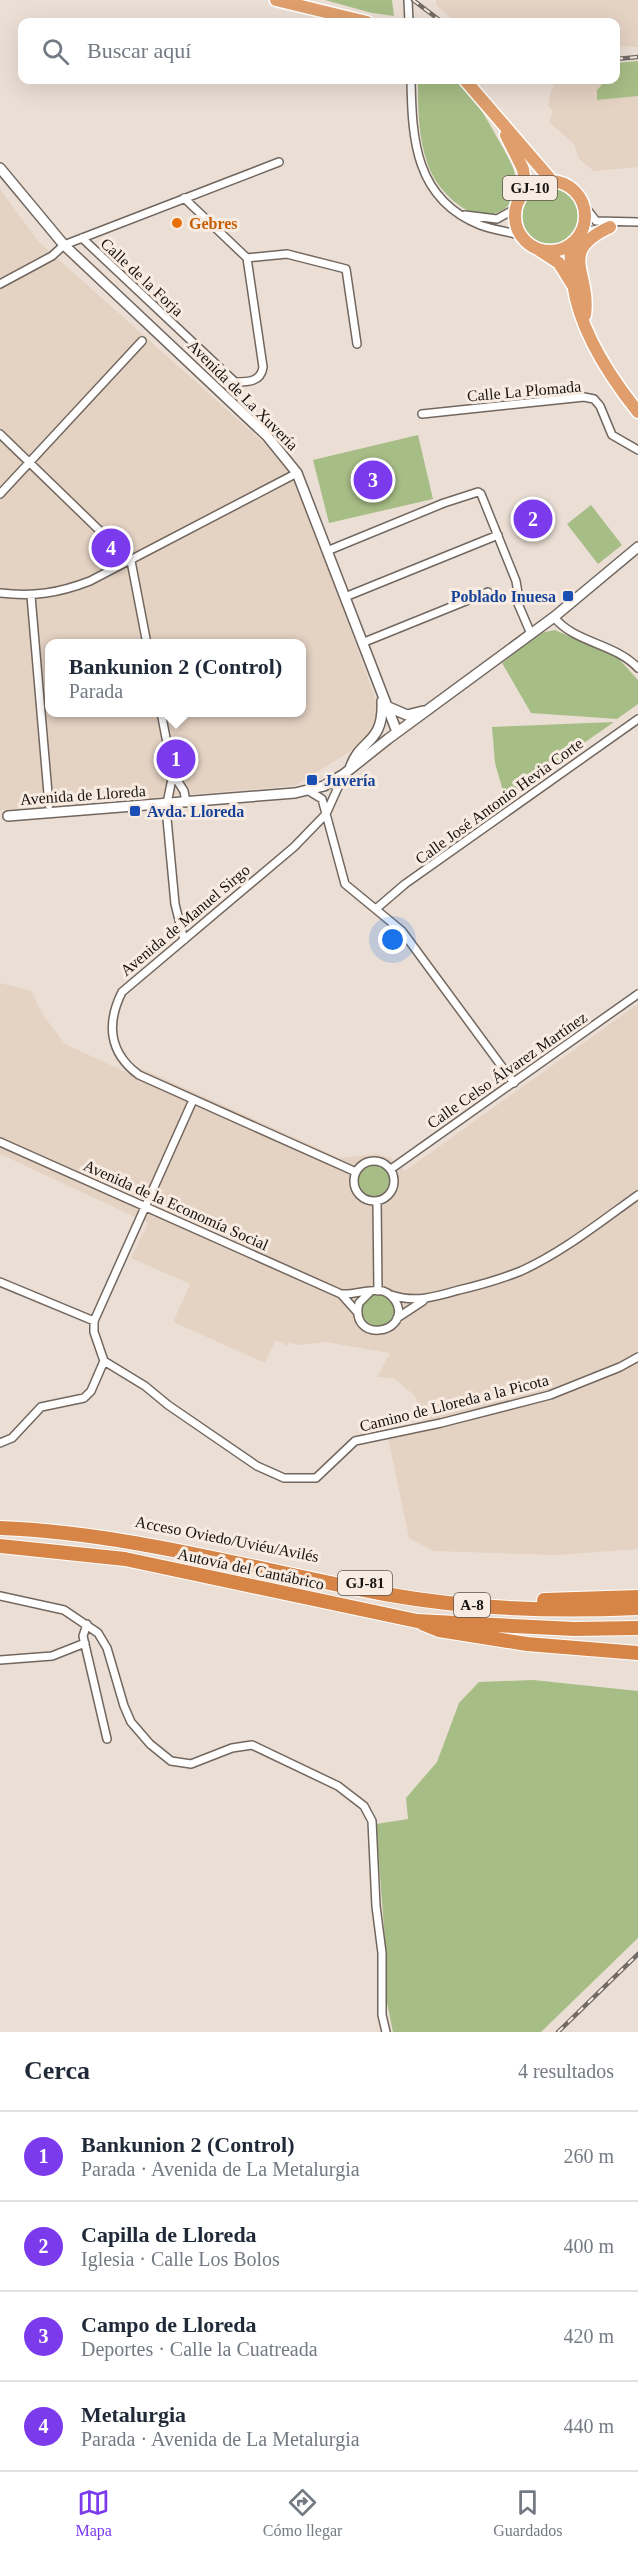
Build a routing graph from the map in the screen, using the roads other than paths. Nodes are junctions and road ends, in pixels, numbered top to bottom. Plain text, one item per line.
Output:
1 (276, 0) edge
2 (408, 0) edge
3 (350, 18) edge
4 (409, 18) edge
5 (411, 84) edge
6 (469, 84) edge
7 (497, 115) junction
8 (279, 162) dead end
9 (0, 168) edge
10 (552, 182) junction
11 (526, 191) junction
12 (184, 198) junction
13 (583, 204) junction
14 (515, 209) junction
15 (463, 215) junction
16 (638, 222) edge
17 (615, 225) junction
18 (581, 233) junction
19 (521, 236) junction
20 (82, 238) junction
21 (64, 245) junction
22 (570, 245) junction
23 (538, 249) junction
24 (248, 258) junction
25 (0, 284) edge
26 (573, 285) junction
27 (584, 319) junction
28 (142, 341) dead end
29 (357, 344) dead end
30 (638, 412) edge
31 (422, 414) dead end
32 (0, 434) edge
33 (638, 450) edge
34 (28, 461) junction
35 (297, 473) junction
36 (0, 494) edge
37 (498, 535) junction
38 (638, 547) edge
39 (327, 551) junction
40 (131, 561) junction
41 (488, 592) dead end
42 (0, 593) edge
43 (32, 596) junction
44 (345, 597) junction
45 (554, 617) junction
46 (531, 634) junction
47 (146, 639) edge
48 (362, 643) junction
49 (638, 668) edge
50 (384, 702) junction
51 (428, 709) junction
52 (162, 717) edge
53 (638, 718) edge
54 (397, 732) junction
55 (347, 771) junction
56 (173, 774) junction
57 (309, 791) junction
58 (186, 802) junction
59 (167, 803) junction
60 (49, 805) dead end
61 (326, 814) junction
62 (3, 817) edge
63 (377, 908) junction
64 (184, 940) junction
65 (637, 996) edge
66 (514, 1083) junction
67 (193, 1100) junction
68 (0, 1142) edge
69 (391, 1169) junction
70 (356, 1172) junction
71 (638, 1195) edge
72 (376, 1201) junction
73 (146, 1207) junction
74 (0, 1282) edge
75 (374, 1291) junction
76 (340, 1294) junction
77 (391, 1295) junction
78 (425, 1299) junction
79 (358, 1313) junction
80 (396, 1319) junction
81 (94, 1321) junction
82 (638, 1357) edge
83 (104, 1361) junction
84 (0, 1443) edge
85 (0, 1528) edge
86 (95, 1535) junction
87 (0, 1546) edge
88 (0, 1596) edge
89 (638, 1598) edge
90 (638, 1608) edge
91 (417, 1621) junction
92 (87, 1624) junction
93 (638, 1628) edge
94 (85, 1643) junction
95 (638, 1653) edge
96 (0, 1660) edge
97 (107, 1739) dead end
98 (386, 2032) edge

1 - 3 highway
2 - 4 street
5 - 15 street
6 - 7 highway, GJ-10
7 - 10 highway, GJ-10
7 - 11 highway, GJ-10
8 - 12 street
9 - 21 street, Avenida de La Xuvería
10 - 11 highway, GJ-10
10 - 13 highway, GJ-10
11 - 14 highway, GJ-10
12 - 20 street
12 - 24 street
13 - 17 street
13 - 18 highway
14 - 15 street
14 - 19 highway, GJ-10
15 - 19 street
16 - 17 street
17 - 18 street
17 - 27 highway
18 - 22 highway
19 - 23 highway
20 - 21 street
20 - 24 street, Calle de la Forja
21 - 25 street
21 - 35 street, Avenida de La Xuvería
22 - 23 highway
22 - 26 highway
23 - 26 highway
24 - 29 street
26 - 27 highway
27 - 30 highway
28 - 34 street
31 - 33 street, Calle La Plomada
32 - 34 street
34 - 36 street
34 - 40 street
35 - 39 street, Avenida de La Xuvería
35 - 40 street
37 - 39 street
37 - 44 street
37 - 46 street
38 - 45 street, Avenida de Manuel Sirgo
39 - 44 street, Avenida de La Xuvería
40 - 43 street
40 - 47 street
41 - 48 street
42 - 43 street
43 - 60 street
44 - 48 street, Avenida de La Xuvería
45 - 46 street, Avenida de Manuel Sirgo
45 - 49 street
46 - 51 street, Avenida de Manuel Sirgo
48 - 50 street, Avenida de La Xuvería
50 - 51 street
50 - 54 street, Avenida de La Xuvería
50 - 55 street, Avenida de La Xuvería
51 - 54 street, Avenida de Manuel Sirgo
52 - 56 street
53 - 63 street, Calle José Antonio Hevia Corte
54 - 55 street, Avenida de Manuel Sirgo
55 - 57 street, Avenida de Lloreda
55 - 61 street, Avenida de Manuel Sirgo
56 - 58 street
56 - 59 street
57 - 58 street, Avenida de Lloreda
57 - 61 street
58 - 59 street, Avenida de Lloreda
59 - 62 street, Avenida de Lloreda
59 - 64 street
61 - 63 street
61 - 64 street, Avenida de Manuel Sirgo
63 - 66 street
64 - 67 street, Avenida de Manuel Sirgo
65 - 66 street, Calle Celso Álvarez Martínez
66 - 69 street, Calle Celso Álvarez Martínez
67 - 70 street, Avenida de Manuel Sirgo
67 - 73 street
68 - 73 street, Avenida de la Economía Social
69 - 70 street
69 - 72 street
70 - 72 street
71 - 78 street
72 - 75 street
73 - 76 street, Avenida de la Economía Social
73 - 81 street
74 - 81 street
75 - 76 street, Avenida de la Economía Social
75 - 77 street
75 - 79 street
76 - 79 street, Avenida de la Economía Social
77 - 78 street
77 - 80 street
78 - 80 street
79 - 80 street
81 - 83 street
82 - 83 street, Camino de Lloreda a la Picota
83 - 84 street
85 - 86 highway, Autovía del Cantábrico / A-8
86 - 89 highway, Acceso Oviedo/Uviéu/Avilés / GJ-81
86 - 90 highway, Autovía del Cantábrico / A-8
87 - 91 highway, Autovía del Cantábrico / A-8
88 - 92 street
91 - 93 highway, Autovía del Cantábrico / A-8
91 - 95 highway
92 - 94 street
92 - 98 street
94 - 96 street
94 - 97 street

